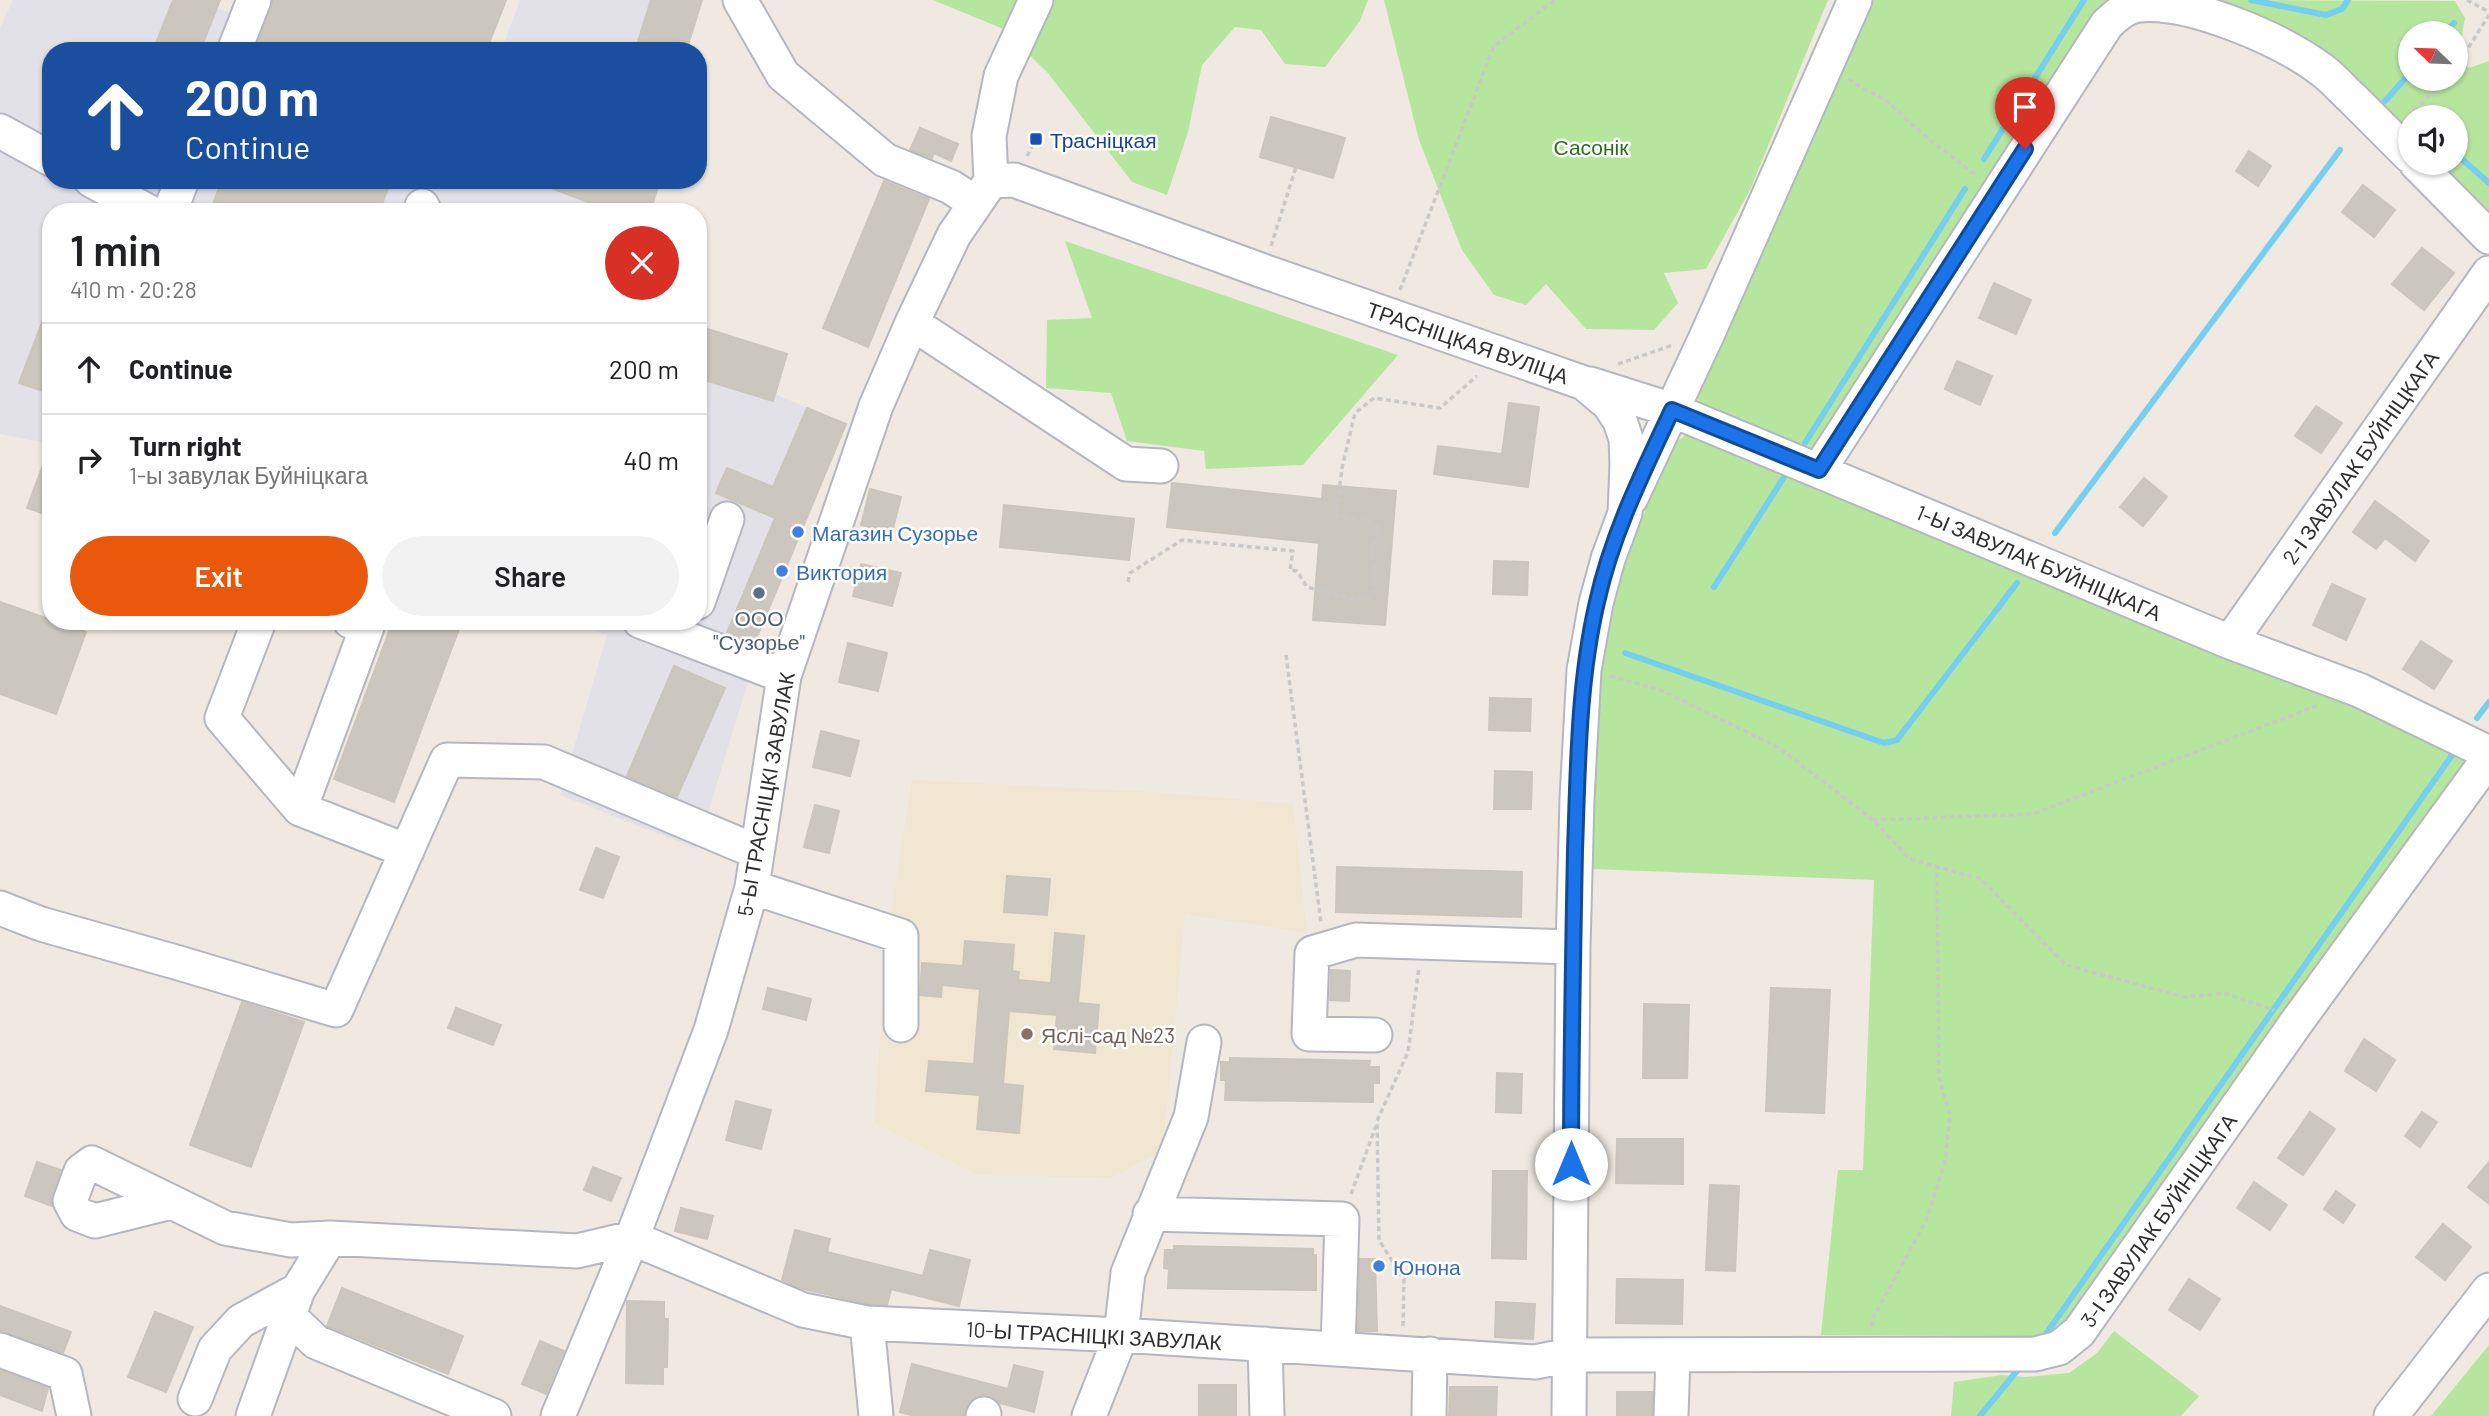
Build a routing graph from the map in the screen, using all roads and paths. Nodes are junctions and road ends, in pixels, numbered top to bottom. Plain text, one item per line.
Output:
1 (254, 0) edge
2 (740, 0) edge
3 (1036, 0) edge
4 (1555, 0) edge
5 (1855, 0) edge
6 (2468, 0) edge
7 (2489, 14) edge
8 (238, 42) edge
9 (2468, 48) edge
10 (1829, 61) junction
11 (0, 131) edge
12 (2398, 144) edge
13 (42, 154) edge
14 (1296, 167) dead end
15 (2428, 175) edge
16 (107, 189) edge
17 (1997, 191) junction
18 (983, 192) junction
19 (133, 203) edge
20 (2489, 237) edge
21 (1263, 271) junction
22 (2489, 272) edge
23 (1390, 314) junction
24 (912, 323) junction
25 (1709, 333) junction
26 (1502, 354) junction
27 (1598, 374) junction
28 (1672, 410) junction
29 (1161, 466) dead end
30 (1819, 470) junction
31 (1625, 513) junction
32 (727, 519) dead end
33 (707, 576) edge
34 (1128, 582) dead end
35 (256, 630) edge
36 (366, 630) edge
37 (689, 630) edge
38 (2230, 642) junction
39 (1286, 655) dead end
40 (1584, 670) junction
41 (784, 676) junction
42 (2359, 690) junction
43 (2489, 755) edge
44 (300, 809) junction
45 (1873, 820) junction
46 (407, 851) junction
47 (757, 852) junction
48 (1937, 868) junction
49 (752, 887) junction
50 (0, 908) edge
51 (1422, 942) junction
52 (1573, 947) junction
53 (1324, 949) junction
54 (2264, 1006) dead end
55 (901, 1025) dead end
56 (1375, 1035) dead end
57 (1204, 1042) dead end
58 (1377, 1121) junction
59 (172, 1202) dead end
60 (1150, 1214) junction
61 (1342, 1219) junction
62 (330, 1238) junction
63 (632, 1238) junction
64 (2489, 1290) edge
65 (293, 1303) junction
66 (867, 1323) junction
67 (1121, 1335) junction
68 (1265, 1344) junction
69 (1338, 1349) junction
70 (0, 1350) edge
71 (1416, 1353) junction
72 (1570, 1355) junction
73 (1869, 1355) junction
74 (1673, 1356) junction
75 (195, 1399) dead end
76 (74, 1416) edge
77 (253, 1416) edge
78 (494, 1416) edge
79 (558, 1416) edge
80 (876, 1416) edge
81 (1088, 1416) edge
82 (1267, 1416) edge
83 (1429, 1416) edge
84 (1569, 1416) edge
85 (1671, 1416) edge
86 (2391, 1416) edge

1 - 8 street
2 - 18 street
3 - 18 street
4 - 23 path
5 - 10 street
6 - 7 path
7 - 9 path
10 - 17 path
10 - 25 street
11 - 13 street
12 - 17 street
14 - 21 path
15 - 20 street
16 - 19 street
17 - 30 street
18 - 21 street, ТРАСНІЦКАЯ ВУЛІЦА
18 - 24 street, 5-Ы ТРАСНІЦКІ ЗАВУЛАК
21 - 23 street, ТРАСНІЦКАЯ ВУЛІЦА
22 - 38 street, 2-І ЗАВУЛАК БУЙНІЦКАГА
23 - 26 street, ТРАСНІЦКАЯ ВУЛІЦА
24 - 29 street
24 - 41 street, 5-Ы ТРАСНІЦКІ ЗАВУЛАК
25 - 27 path
25 - 28 street
26 - 27 street, ТРАСНІЦКАЯ ВУЛІЦА
26 - 34 path
27 - 28 street, 1-Ы ЗАВУЛАК БУЙНІЦКАГА
27 - 31 street, ТРАСНІЦКАЯ ВУЛІЦА
28 - 30 street, 1-Ы ЗАВУЛАК БУЙНІЦКАГА
28 - 31 street
30 - 38 street, 1-Ы ЗАВУЛАК БУЙНІЦКАГА
31 - 40 street, ТРАСНІЦКАЯ ВУЛІЦА
32 - 33 street
35 - 44 street
36 - 44 street
37 - 41 street
38 - 42 street, 1-Ы ЗАВУЛАК БУЙНІЦКАГА
39 - 53 path
40 - 45 path
40 - 52 street, ТРАСНІЦКАЯ ВУЛІЦА
41 - 47 street, 5-Ы ТРАСНІЦКІ ЗАВУЛАК
42 - 43 street, 1-Ы ЗАВУЛАК БУЙНІЦКАГА
42 - 45 path
43 - 73 street, 3-І ЗАВУЛАК БУЙНІЦКАГА
44 - 46 street
45 - 48 path
46 - 47 street
46 - 50 street
47 - 49 street, 5-Ы ТРАСНІЦКІ ЗАВУЛАК
48 - 54 path
48 - 73 path
49 - 55 street
49 - 63 street, 5-Ы ТРАСНІЦКІ ЗАВУЛАК
51 - 52 street
51 - 53 street
51 - 58 path
52 - 72 street, ТРАСНІЦКАЯ ВУЛІЦА
53 - 56 street
57 - 60 street
58 - 61 path
58 - 71 path
59 - 62 street
60 - 61 street
60 - 67 street
61 - 69 street
62 - 63 street
62 - 65 street
63 - 66 street, 10-Ы ТРАСНІЦКІ ЗАВУЛАК
63 - 79 street, 5-Ы ТРАСНІЦКІ ЗАВУЛАК
64 - 86 street
65 - 75 street
65 - 77 street
65 - 78 street
66 - 67 street, 10-Ы ТРАСНІЦКІ ЗАВУЛАК
66 - 80 street
67 - 68 street, 10-Ы ТРАСНІЦКІ ЗАВУЛАК
67 - 81 street
68 - 69 street, 10-Ы ТРАСНІЦКІ ЗАВУЛАК
68 - 82 street
69 - 71 street, 10-Ы ТРАСНІЦКІ ЗАВУЛАК
70 - 76 street
71 - 72 street, 10-Ы ТРАСНІЦКІ ЗАВУЛАК
71 - 83 street
72 - 74 street, 3-І ЗАВУЛАК БУЙНІЦКАГА
72 - 84 street, ТРАСНІЦКАЯ ВУЛІЦА
73 - 74 street, 3-І ЗАВУЛАК БУЙНІЦКАГА
74 - 85 street

